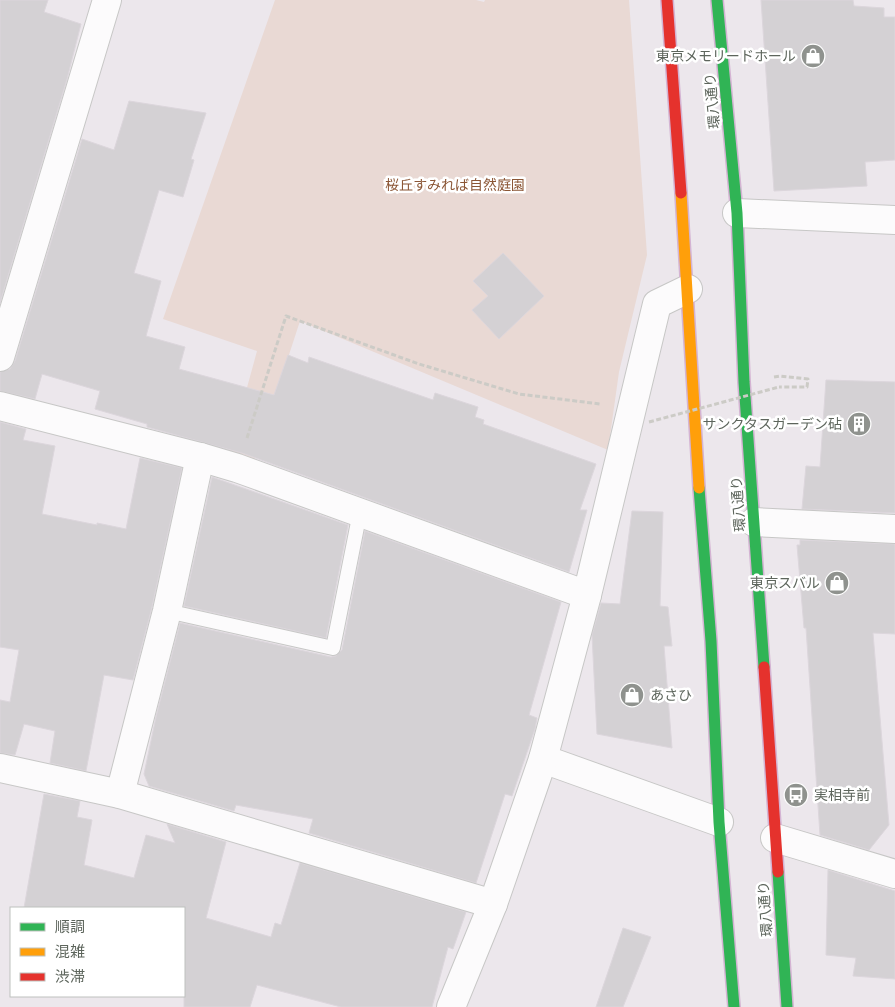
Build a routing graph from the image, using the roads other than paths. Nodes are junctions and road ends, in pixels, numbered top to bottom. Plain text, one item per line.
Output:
1 (107, 0) edge
2 (666, 0) edge
3 (717, 0) edge
4 (737, 213) junction
5 (895, 220) edge
6 (688, 289) junction
7 (0, 357) edge
8 (0, 406) edge
9 (200, 457) junction
10 (360, 512) junction
11 (754, 522) junction
12 (895, 529) edge
13 (587, 594) junction
14 (167, 611) junction
15 (543, 759) junction
16 (0, 768) edge
17 (120, 794) junction
18 (718, 822) junction
19 (775, 838) junction
20 (895, 874) edge
21 (493, 904) junction
22 (457, 1005) edge
23 (734, 1007) edge
24 (787, 1007) edge

1 - 7 street
2 - 6 main road
3 - 4 main road, 環八通り
4 - 5 street
4 - 11 main road, 環八通り
6 - 13 street
6 - 18 main road
8 - 9 street
9 - 10 street
9 - 14 street
10 - 13 street
10 - 14 lane
11 - 12 street
11 - 19 main road, 環八通り
13 - 15 street
14 - 17 street
15 - 18 street
15 - 21 street
16 - 17 street
17 - 21 street
18 - 23 main road
19 - 20 street
19 - 24 main road, 環八通り
21 - 22 street

